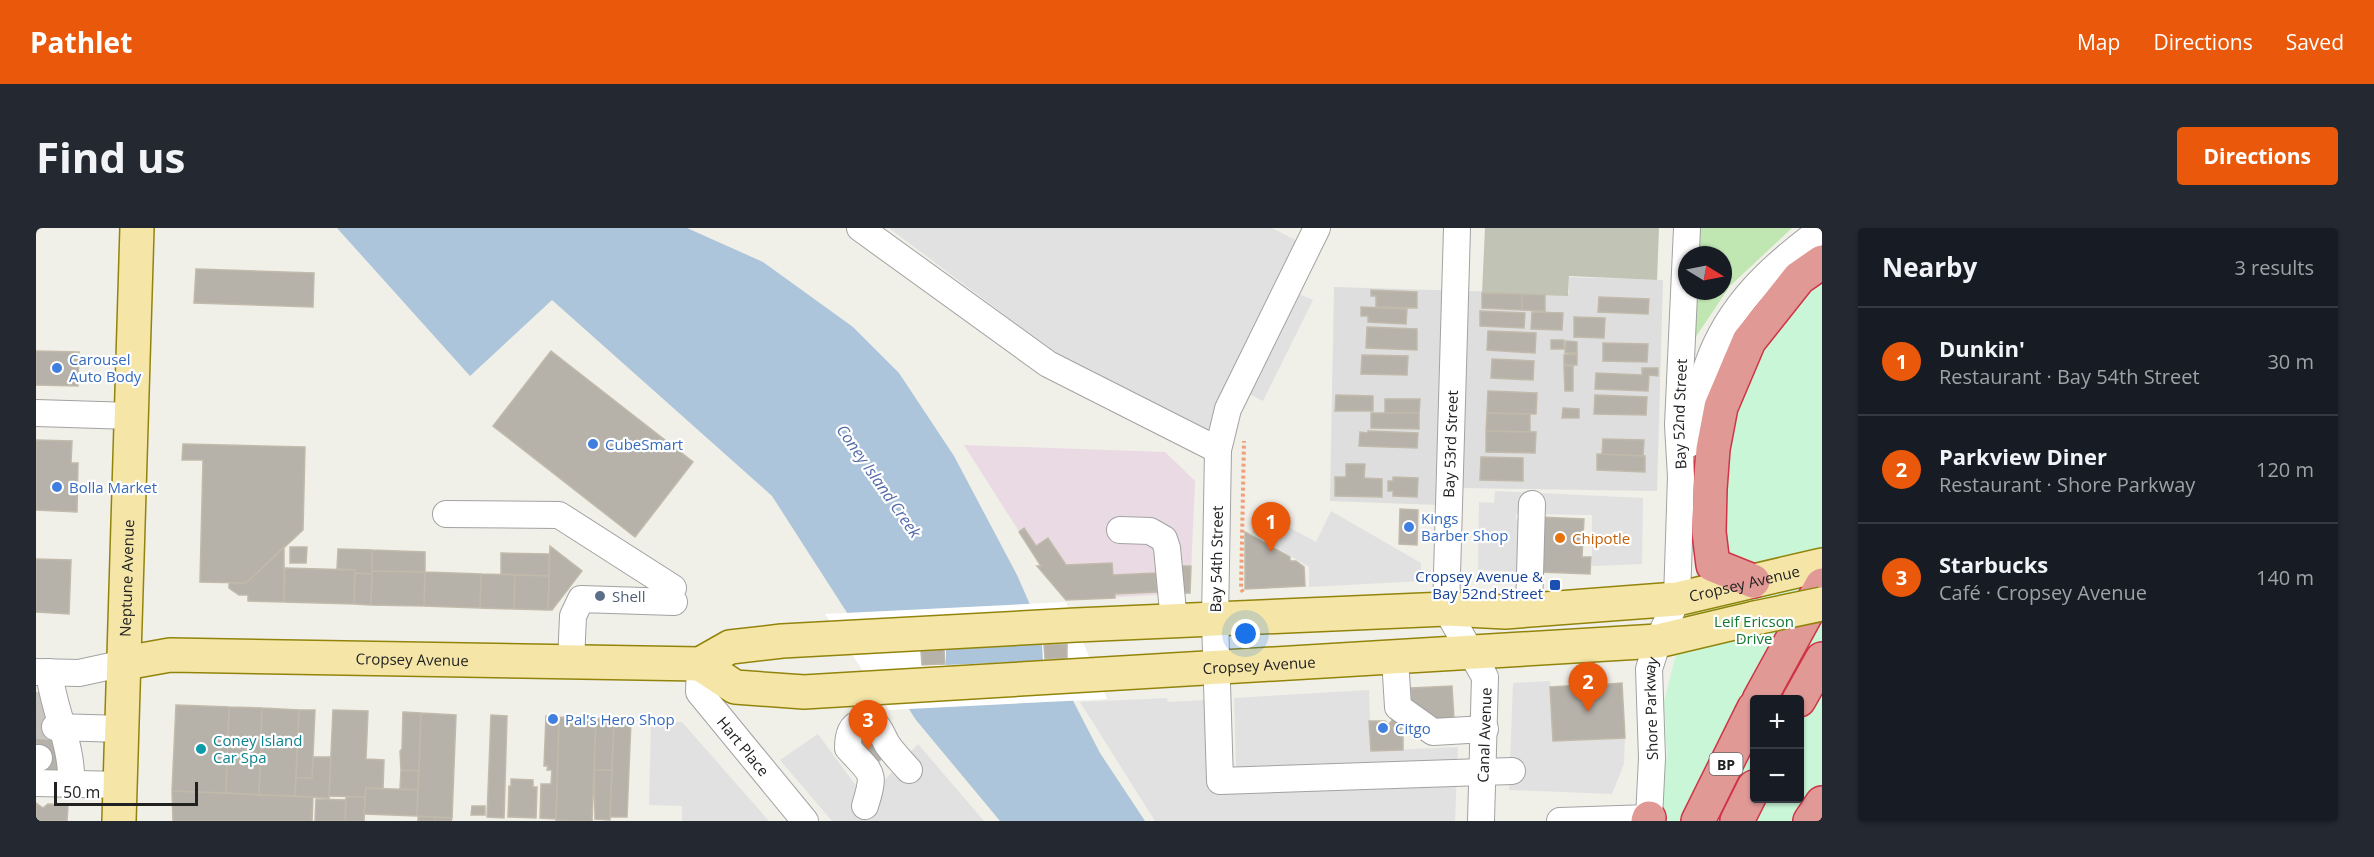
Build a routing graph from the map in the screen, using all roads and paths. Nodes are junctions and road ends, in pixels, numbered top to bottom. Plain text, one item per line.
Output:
1 (137, 228) edge
2 (860, 228) edge
3 (1317, 228) edge
4 (1456, 228) edge
5 (1687, 228) edge
6 (1822, 229) edge
7 (1822, 262) edge
8 (36, 413) edge
9 (132, 416) junction
10 (1218, 450) junction
11 (1681, 477) junction
12 (1532, 504) dead end
13 (446, 514) dead end
14 (1120, 530) dead end
15 (1822, 565) edge
16 (1753, 581) junction
17 (1822, 585) edge
18 (1677, 599) junction
19 (1822, 604) edge
20 (1446, 609) junction
21 (1529, 610) junction
22 (1215, 620) junction
23 (1174, 622) junction
24 (1658, 641) junction
25 (1472, 654) junction
26 (1395, 658) junction
27 (1822, 659) edge
28 (571, 662) junction
29 (125, 663) junction
30 (700, 664) junction
31 (1215, 668) junction
32 (43, 672) edge
33 (1761, 695) edge
34 (1801, 695) edge
35 (54, 716) junction
36 (1750, 718) edge
37 (122, 729) junction
38 (1485, 729) junction
39 (49, 761) edge
40 (909, 770) dead end
41 (1512, 771) dead end
42 (1483, 772) junction
43 (71, 783) junction
44 (121, 785) junction
45 (1750, 796) edge
46 (865, 806) dead end
47 (1648, 820) edge
48 (119, 821) edge
49 (805, 821) edge
50 (1481, 821) edge
51 (1560, 821) edge
52 (1698, 821) edge
53 (1737, 821) edge

1 - 9 main road, Neptune Avenue
2 - 10 street
3 - 10 street, Bay 54th Street
4 - 20 street, Bay 53rd Street
5 - 11 street, Bay 52nd Street
6 - 11 street
7 - 16 highway
8 - 9 street
9 - 29 main road, Neptune Avenue
10 - 22 street, Bay 54th Street
11 - 18 street, Bay 52nd Street
12 - 21 street
13 - 28 street
14 - 23 street
15 - 16 main road, Cropsey Avenue
16 - 18 main road, Cropsey Avenue
17 - 33 highway
18 - 21 main road, Cropsey Avenue
18 - 24 street, Shore Parkway
19 - 24 main road, Cropsey Avenue, bridge
20 - 21 main road, Cropsey Avenue
20 - 22 main road, Cropsey Avenue
20 - 25 street
22 - 23 main road, Cropsey Avenue
22 - 31 street, Bay 54th Street
23 - 30 main road, Cropsey Avenue
24 - 25 main road, Cropsey Avenue
24 - 47 street, Shore Parkway
25 - 26 main road, Cropsey Avenue
25 - 38 street, Canal Avenue
26 - 31 main road, Cropsey Avenue
26 - 38 street
27 - 34 highway
28 - 29 main road, Cropsey Avenue
28 - 30 main road, Cropsey Avenue
29 - 32 street
29 - 37 main road, Neptune Avenue
30 - 31 main road, Cropsey Avenue
30 - 49 street, Hart Place
31 - 42 street, Bay 54th Street
32 - 35 street
35 - 37 street
35 - 39 street
36 - 52 highway, BP
37 - 44 main road, Neptune Avenue
38 - 42 street, Canal Avenue
39 - 43 street
39 - 43 street
40 - 46 street
41 - 42 street
42 - 50 street, Canal Avenue
43 - 44 street
44 - 48 main road, Neptune Avenue
45 - 53 highway, BP
47 - 51 street

